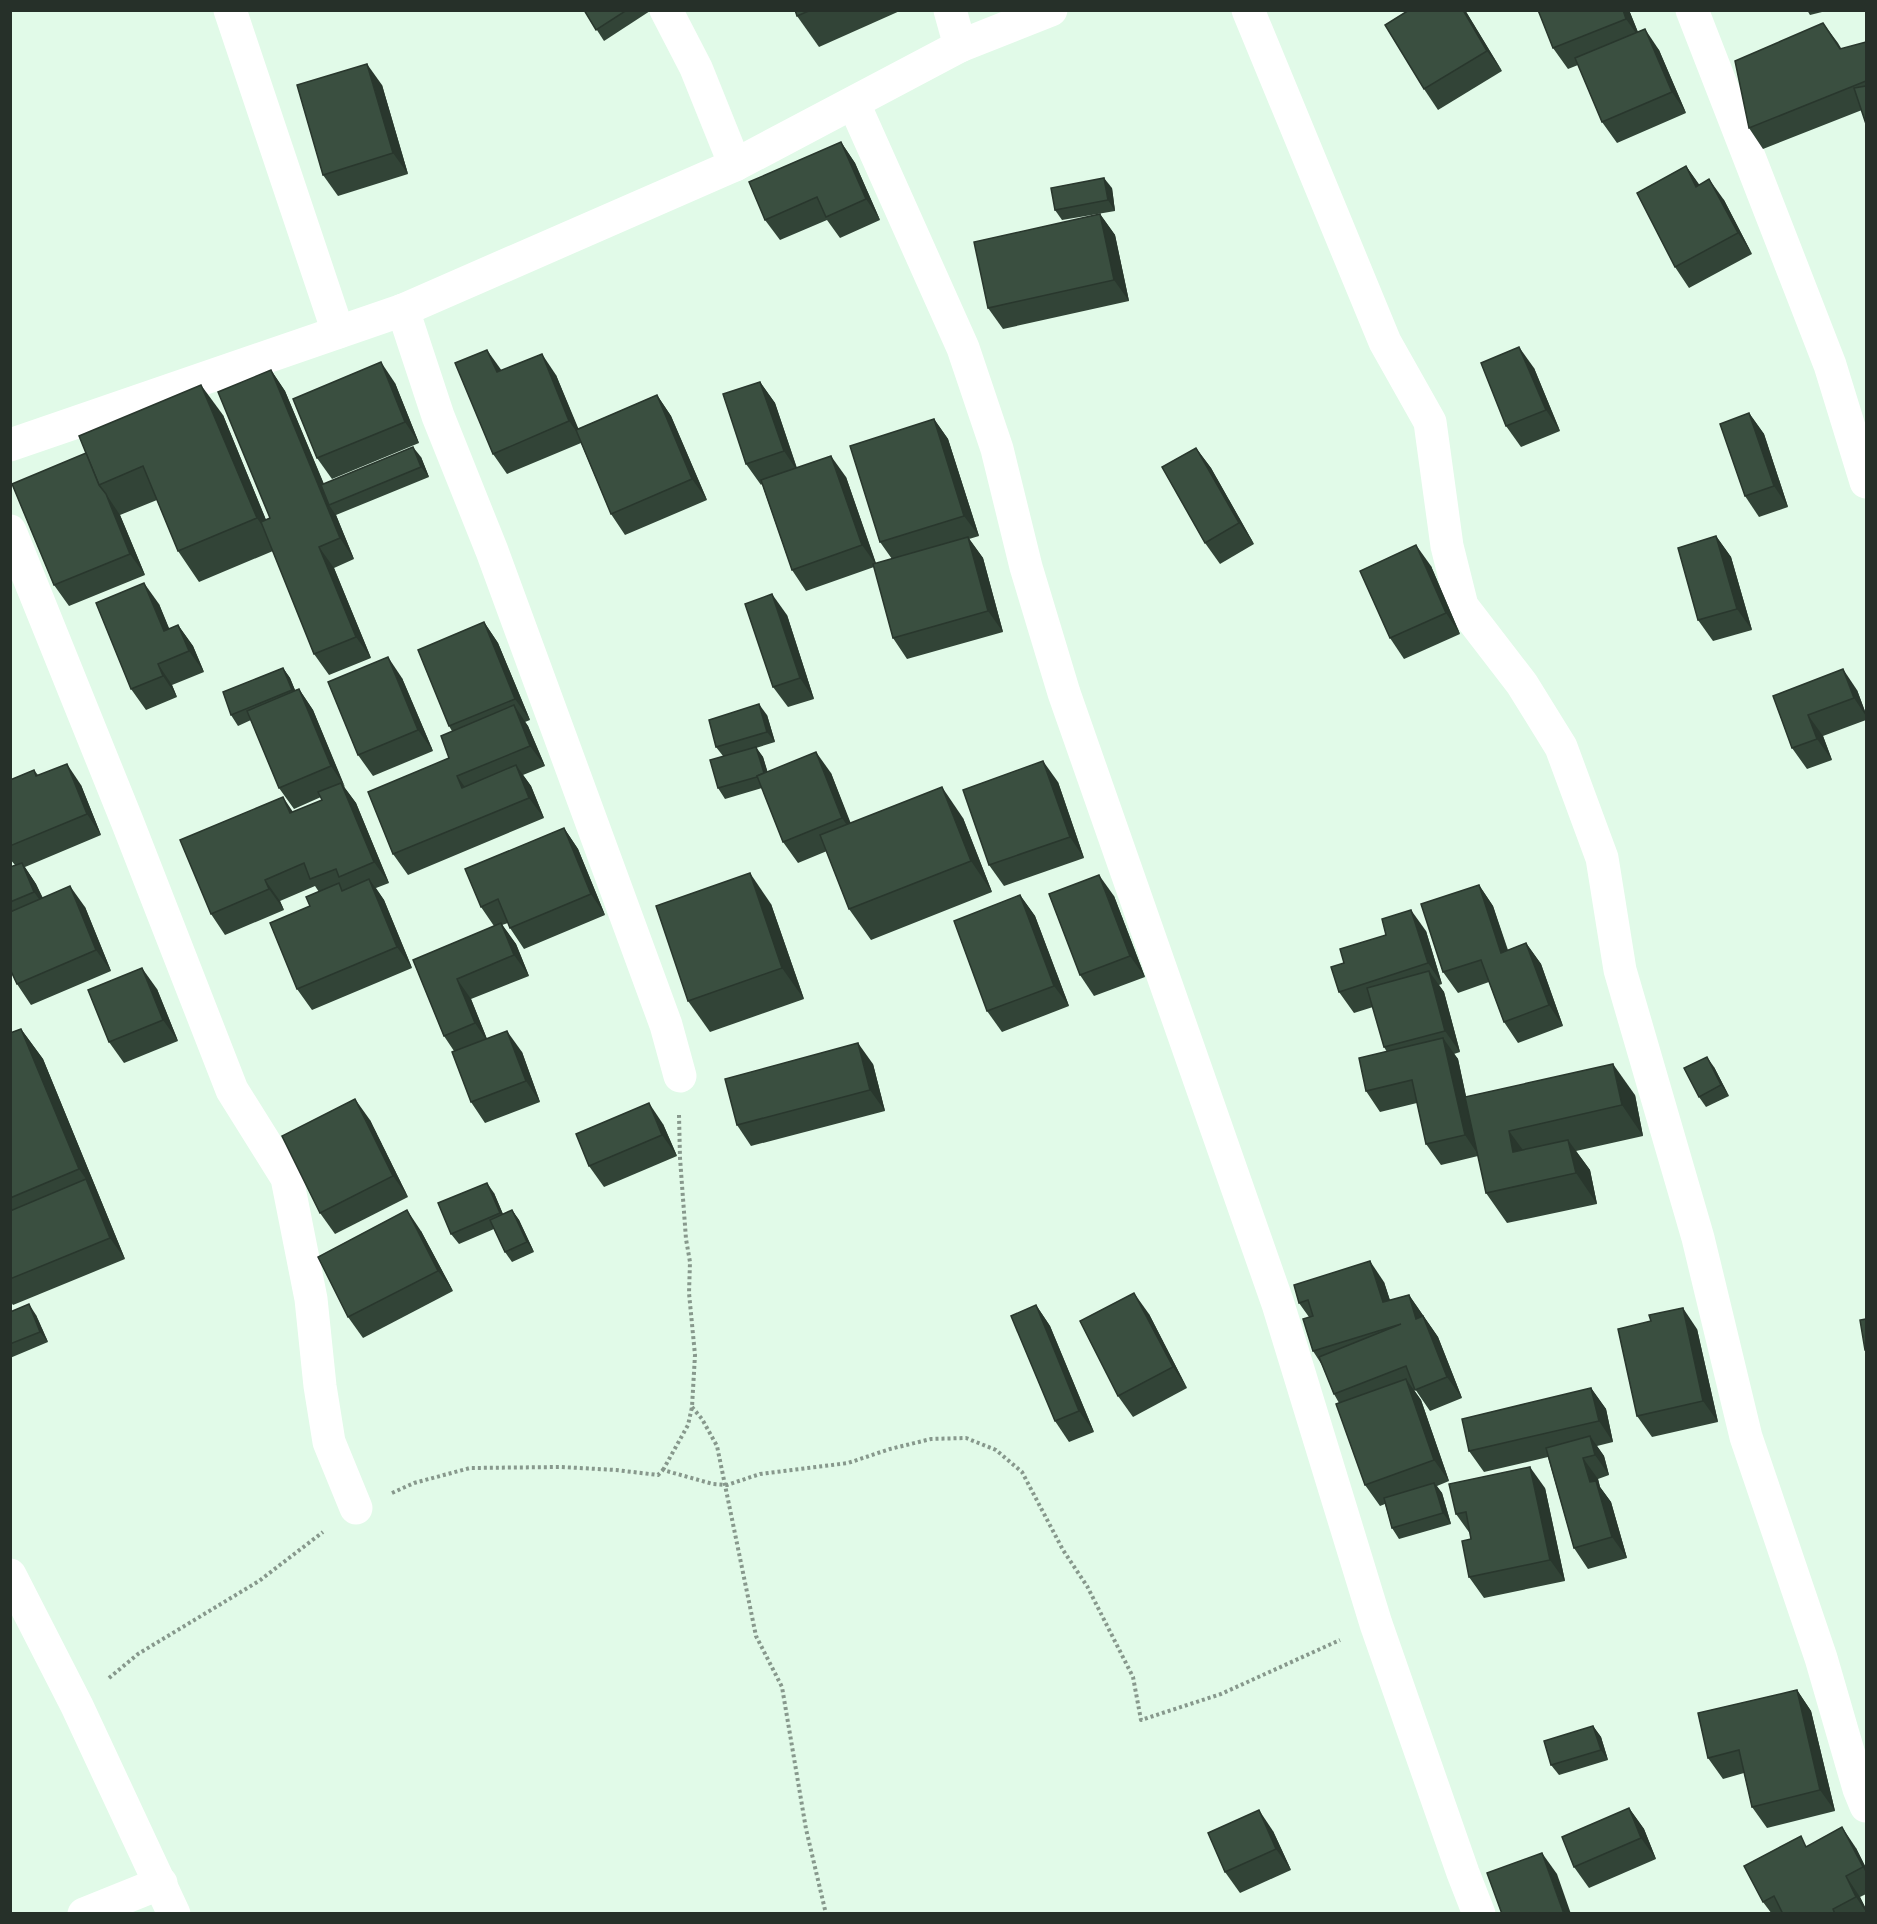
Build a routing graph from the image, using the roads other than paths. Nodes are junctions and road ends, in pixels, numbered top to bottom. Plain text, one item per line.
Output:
1 (230, 10) edge
2 (666, 10) edge
3 (950, 10) edge
4 (1051, 10) edge
5 (1248, 10) edge
6 (1692, 10) edge
7 (960, 46) junction
8 (854, 104) junction
9 (735, 165) junction
10 (403, 310) junction
11 (338, 332) junction
12 (10, 445) edge
13 (1866, 482) edge
14 (10, 531) edge
15 (680, 1076) road end
16 (356, 1508) road end
17 (10, 1575) edge
18 (1866, 1806) edge
19 (160, 1883) junction
20 (84, 1914) edge
21 (174, 1914) edge
22 (1479, 1914) edge

1 - 11 street
2 - 9 street
3 - 7 street
4 - 7 street
5 - 18 street
6 - 13 street
7 - 8 street
8 - 9 street
8 - 22 street
9 - 10 street
10 - 11 street
10 - 15 street
11 - 12 street
14 - 16 street
17 - 19 street
19 - 20 street
19 - 21 street

